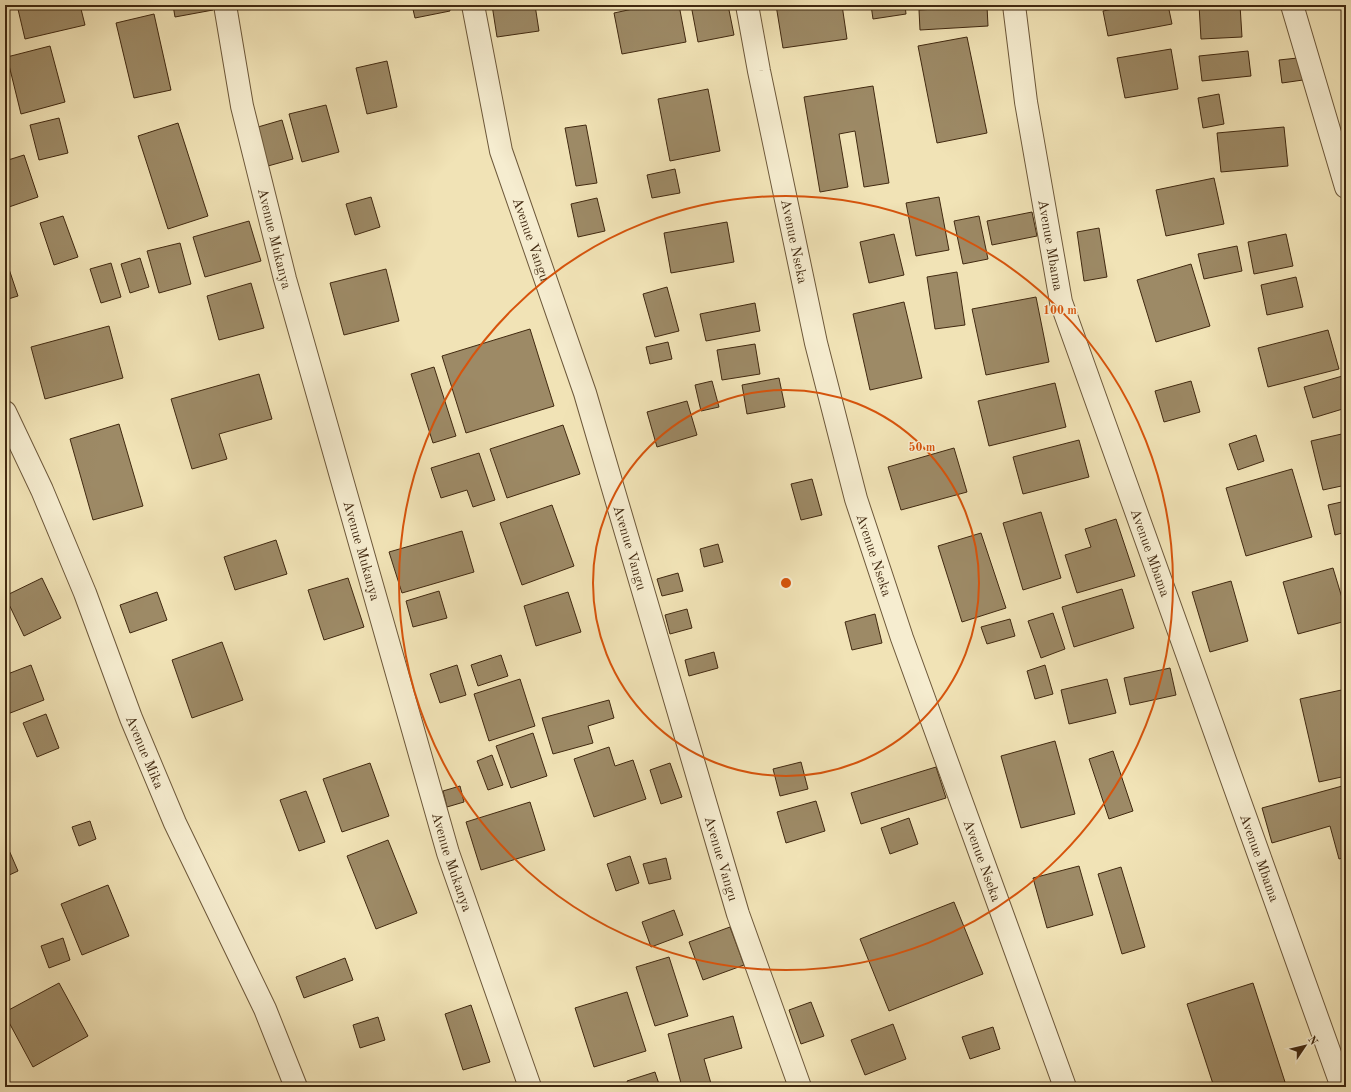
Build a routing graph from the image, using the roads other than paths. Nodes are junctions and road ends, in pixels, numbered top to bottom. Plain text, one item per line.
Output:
1 (225, 5) edge
2 (474, 5) edge
3 (748, 5) edge
4 (1014, 5) edge
5 (1292, 5) edge
6 (1346, 187) edge
7 (5, 412) edge
8 (296, 1087) edge
9 (530, 1087) edge
10 (800, 1087) edge
11 (1065, 1087) edge
12 (1342, 1087) edge

1 - 9 street, Avenue Mukanya
2 - 10 street, Avenue Vangu
3 - 11 street, Avenue Nseka
4 - 12 street, Avenue Mbama
5 - 6 street
7 - 8 street, Avenue Mika

